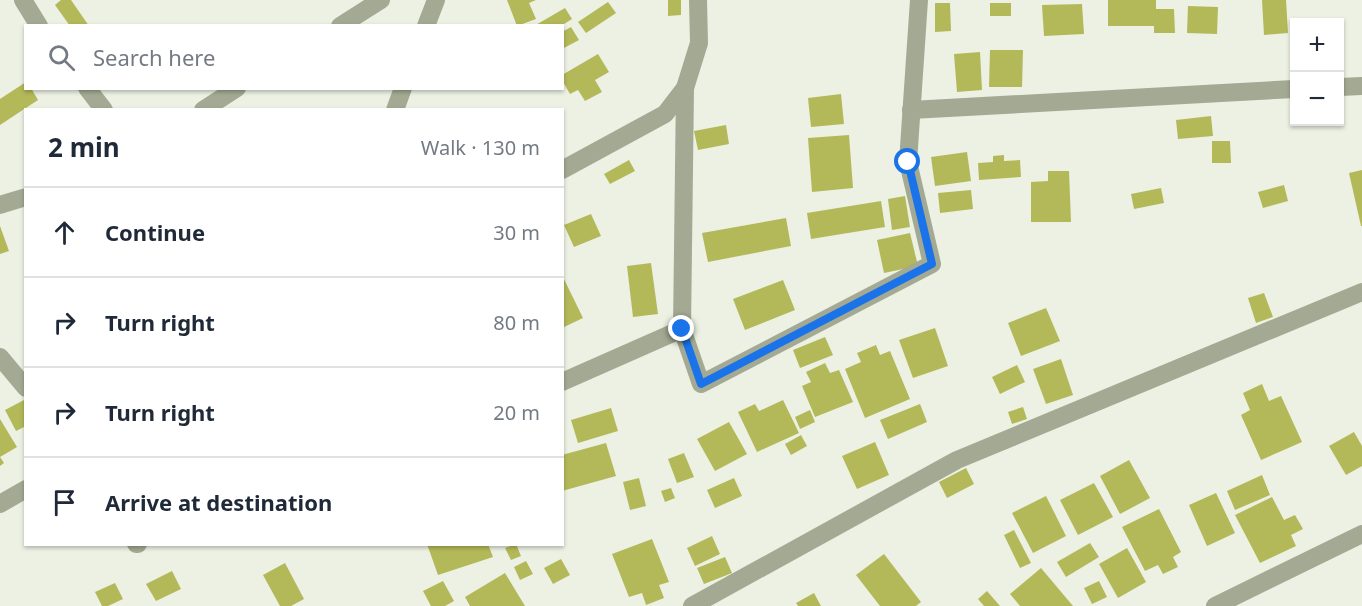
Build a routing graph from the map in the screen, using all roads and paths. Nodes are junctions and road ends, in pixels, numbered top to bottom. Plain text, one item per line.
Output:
1 (23, 0) edge
2 (381, 0) edge
3 (436, 0) edge
4 (698, 0) edge
5 (919, 0) edge
6 (38, 24) edge
7 (343, 24) edge
8 (427, 24) edge
9 (1362, 86) edge
10 (1344, 87) edge
11 (685, 88) junction
12 (89, 90) edge
13 (234, 90) edge
14 (402, 90) edge
15 (1290, 90) edge
16 (102, 108) edge
17 (206, 108) edge
18 (396, 108) edge
19 (911, 110) junction
20 (564, 169) edge
21 (24, 198) edge
22 (0, 205) edge
23 (1362, 292) edge
24 (682, 329) junction
25 (0, 357) edge
26 (564, 381) edge
27 (24, 386) edge
28 (24, 490) edge
29 (0, 504) edge
30 (1362, 534) edge
31 (692, 606) edge
32 (1215, 606) edge

1 - 6 street
2 - 7 street
3 - 8 street
4 - 11 street
5 - 19 street
9 - 10 street
11 - 20 street
11 - 24 street
12 - 16 street
13 - 17 street
14 - 18 street
15 - 19 street
19 - 24 street
21 - 22 street
23 - 31 street
24 - 26 street
25 - 27 street
28 - 29 street
30 - 32 street

